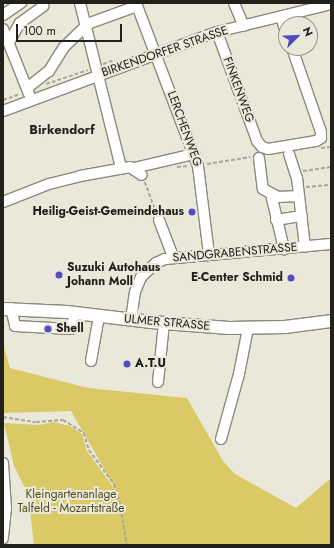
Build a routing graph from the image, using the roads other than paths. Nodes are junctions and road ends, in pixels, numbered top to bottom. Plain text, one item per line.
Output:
1 (21, 3) edge
2 (80, 3) edge
3 (234, 3) edge
4 (331, 4) edge
5 (136, 5) edge
6 (43, 6) dead end
7 (3, 14) edge
8 (284, 16) edge
9 (278, 18) edge
10 (87, 25) junction
11 (244, 26) junction
12 (3, 29) edge
13 (217, 32) junction
14 (8, 42) junction
15 (156, 54) junction
16 (295, 56) edge
17 (99, 76) junction
18 (26, 88) junction
19 (31, 100) junction
20 (3, 111) edge
21 (194, 154) junction
22 (289, 154) dead end
23 (256, 157) road end
24 (121, 168) junction
25 (299, 192) junction
26 (271, 194) junction
27 (3, 202) edge
28 (302, 216) junction
29 (159, 220) road end
30 (276, 220) junction
31 (331, 244) edge
32 (305, 247) junction
33 (284, 249) junction
34 (209, 254) junction
35 (173, 257) junction
36 (7, 309) edge
37 (75, 313) junction
38 (99, 316) junction
39 (131, 320) junction
40 (331, 321) edge
41 (164, 323) junction
42 (248, 328) junction
43 (91, 361) dead end
44 (158, 382) dead end
45 (221, 439) dead end
46 (3, 463) edge
47 (3, 539) edge

1 - 7 street
2 - 10 street
3 - 11 street
4 - 8 street, BIRKENDORFER STRASSE
5 - 10 street
5 - 15 street, LERCHENWEG
6 - 14 street
9 - 11 street, BIRKENDORFER STRASSE
10 - 17 street
10 - 18 street
11 - 13 street, BIRKENDORFER STRASSE
12 - 14 street
13 - 15 street, BIRKENDORFER STRASSE
13 - 16 street, FINKENWEG
14 - 18 street
15 - 17 street, BIRKENDORFER STRASSE
15 - 21 street, LERCHENWEG
17 - 19 street, BIRKENDORFER STRASSE
17 - 24 street
18 - 19 street
19 - 20 street, BIRKENDORFER STRASSE
21 - 24 street
21 - 34 street, LERCHENWEG
22 - 25 street
23 - 26 street
24 - 27 street
25 - 26 street
25 - 28 street
26 - 30 street
28 - 30 street
28 - 32 street
29 - 35 street
30 - 33 street
31 - 32 street, SANDGRABENSTRASSE
32 - 33 street, SANDGRABENSTRASSE
33 - 34 street, SANDGRABENSTRASSE
34 - 35 street, SANDGRABENSTRASSE
35 - 39 street, SANDGRABENSTRASSE
36 - 37 main road, ULMER STRASSE
36 - 37 street
37 - 38 main road, ULMER STRASSE
38 - 39 main road, ULMER STRASSE
38 - 43 street
39 - 41 main road, ULMER STRASSE
40 - 42 main road, ULMER STRASSE
41 - 42 main road, ULMER STRASSE
41 - 44 street
42 - 45 street
46 - 47 street

